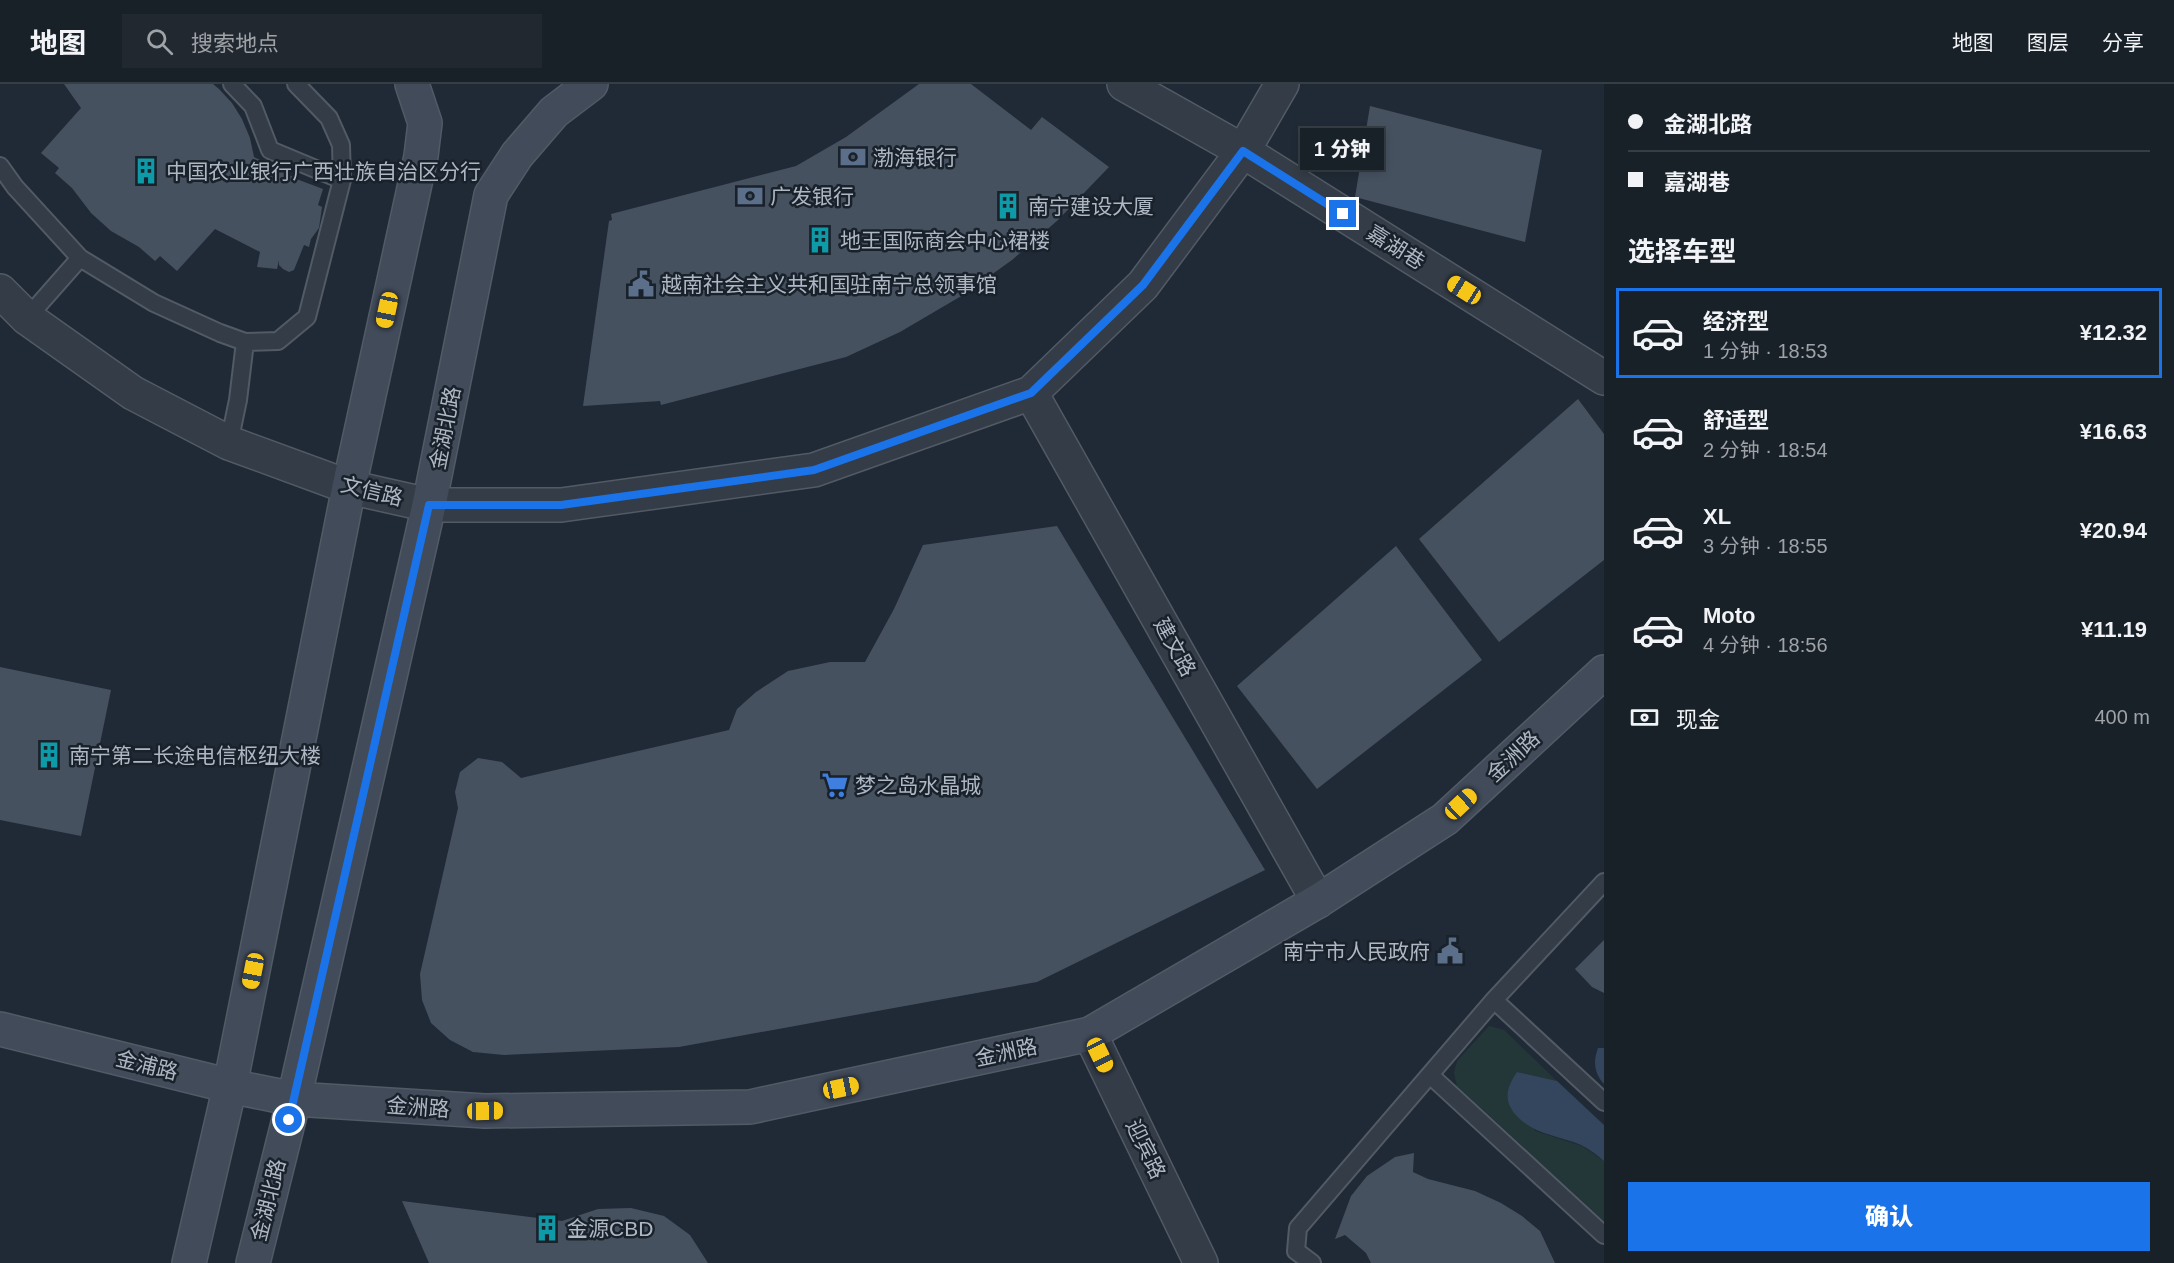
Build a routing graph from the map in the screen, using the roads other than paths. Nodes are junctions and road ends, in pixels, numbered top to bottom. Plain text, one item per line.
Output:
1 (232, 84) edge
2 (296, 84) edge
3 (412, 84) edge
4 (591, 84) edge
5 (1124, 84) edge
6 (1282, 84) edge
7 (1243, 151) junction
8 (0, 166) edge
9 (342, 180) junction
10 (80, 258) junction
11 (0, 291) edge
12 (27, 318) junction
13 (245, 342) junction
14 (1604, 378) edge
15 (1031, 393) junction
16 (229, 443) junction
17 (349, 487) junction
18 (429, 505) junction
19 (1604, 672) edge
20 (1604, 882) edge
21 (1318, 901) junction
22 (1494, 1000) junction
23 (0, 1029) edge
24 (1090, 1034) junction
25 (1430, 1074) junction
26 (230, 1086) junction
27 (294, 1099) junction
28 (1604, 1102) edge
29 (1604, 1235) edge
30 (189, 1263) edge
31 (253, 1263) edge
32 (1201, 1263) edge
33 (1312, 1263) edge

1 - 9 lane
2 - 9 lane
3 - 17 main road
4 - 18 main road, 金湖北路
5 - 7 street, 嘉湖巷
6 - 7 street, 文信路
7 - 14 street, 嘉湖巷
7 - 15 street, 文信路
8 - 10 lane
9 - 13 lane
10 - 12 lane
10 - 13 lane
11 - 12 street, 文信路
12 - 16 street, 文信路
13 - 16 lane
15 - 18 street, 文信路
15 - 21 street, 建文路
16 - 17 street, 文信路
17 - 18 street, 文信路
17 - 26 main road
18 - 27 main road, 金湖北路
19 - 21 main road, 金洲路
20 - 22 lane
21 - 24 main road, 金洲路
22 - 25 lane
22 - 28 lane
23 - 26 main road, 金浦路
24 - 27 main road, 金洲路
24 - 32 street, 迎宾路
25 - 29 lane
25 - 33 lane
26 - 27 main road, 金浦路
26 - 30 main road
27 - 31 main road, 金湖北路

